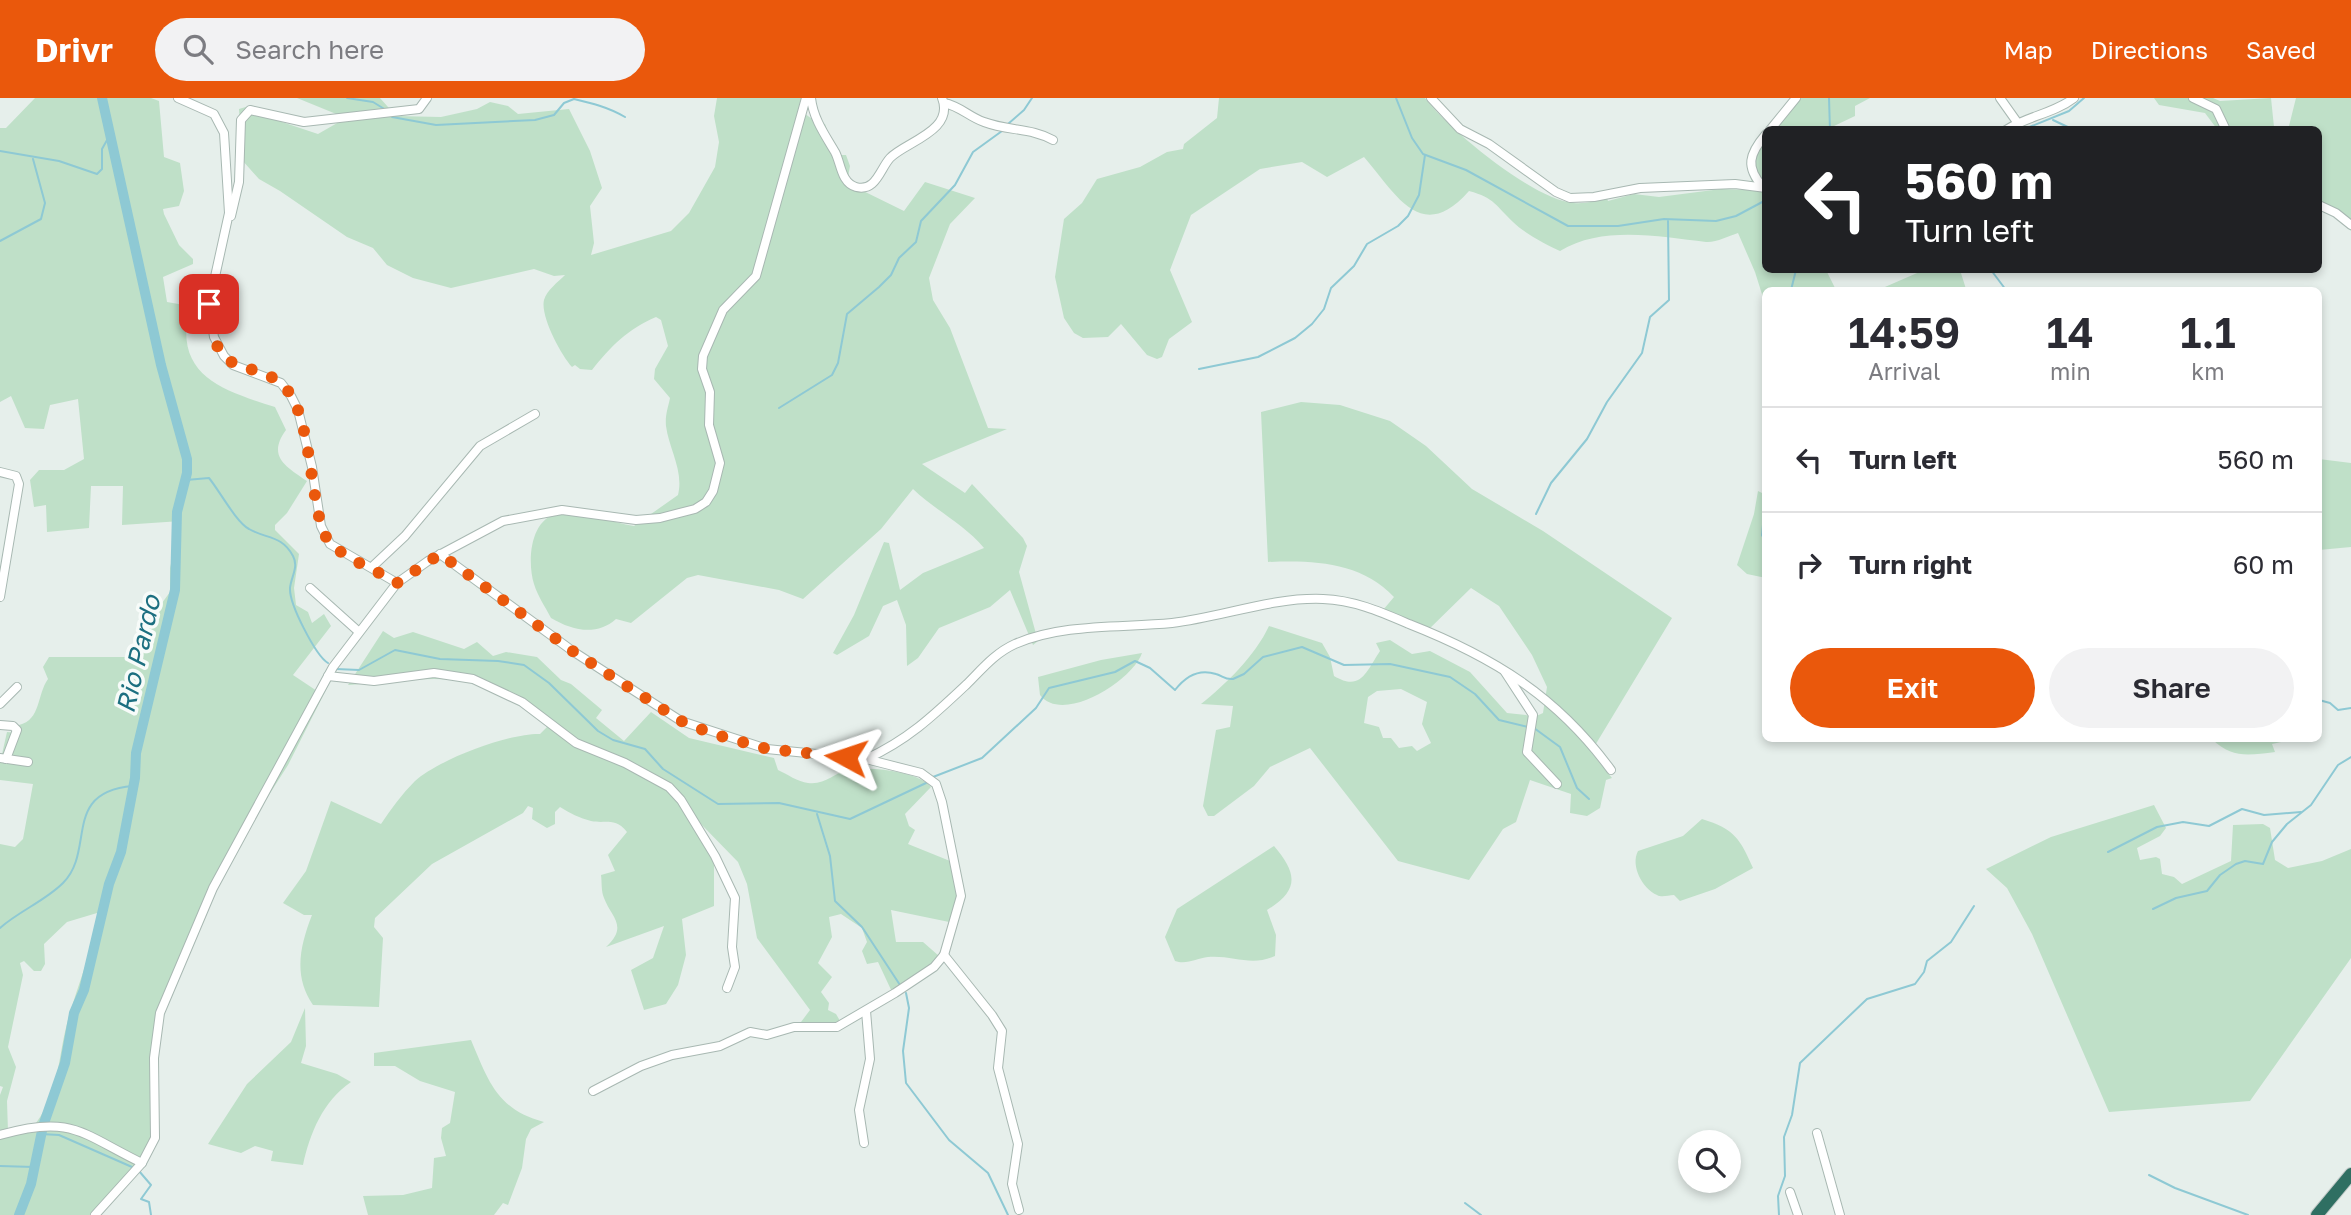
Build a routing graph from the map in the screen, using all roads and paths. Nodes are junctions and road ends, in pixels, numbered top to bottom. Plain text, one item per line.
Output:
1 (178, 98) edge
2 (427, 98) edge
3 (809, 98) edge
4 (1431, 98) edge
5 (1796, 98) edge
6 (2000, 98) edge
7 (2074, 98) edge
8 (2193, 98) edge
9 (943, 100) edge
10 (2017, 122) junction
11 (1773, 126) edge
12 (2012, 126) edge
13 (2224, 126) edge
14 (1054, 140) dead end
15 (1762, 140) edge
16 (1762, 186) edge
17 (1762, 188) edge
18 (2322, 206) edge
19 (229, 222) junction
20 (2351, 225) edge
21 (535, 414) dead end
22 (0, 472) edge
23 (440, 554) junction
24 (372, 567) junction
25 (397, 583) junction
26 (310, 588) dead end
27 (0, 597) edge
28 (359, 632) junction
29 (1503, 669) junction
30 (328, 676) junction
31 (17, 687) dead end
32 (0, 704) edge
33 (0, 725) edge
34 (3, 758) edge
35 (866, 759) junction
36 (29, 762) dead end
37 (1611, 770) dead end
38 (1557, 784) dead end
39 (944, 955) junction
40 (727, 988) dead end
41 (866, 1011) junction
42 (593, 1091) dead end
43 (1817, 1133) dead end
44 (0, 1135) edge
45 (864, 1143) dead end
46 (142, 1164) junction
47 (2351, 1174) edge
48 (1790, 1192) dead end
49 (1019, 1210) dead end
50 (96, 1215) edge
51 (1798, 1215) edge
52 (1840, 1215) edge
53 (2317, 1215) edge

1 - 19 street
2 - 19 street
3 - 9 street
3 - 23 street
4 - 17 street
5 - 11 street
6 - 10 street
7 - 10 street
8 - 13 street
9 - 14 street
10 - 12 street
15 - 16 street
18 - 20 street
19 - 24 street
21 - 24 street
22 - 27 street
23 - 25 street
23 - 35 street
24 - 25 street
25 - 28 street
26 - 28 street
28 - 30 street
29 - 35 street
29 - 37 street
29 - 38 street
30 - 40 street
30 - 46 street
31 - 32 street
33 - 34 street
34 - 36 street
35 - 39 street
39 - 41 street
39 - 49 street
41 - 42 street
41 - 45 street
43 - 52 street
44 - 46 street
46 - 50 street
47 - 53 highway
48 - 51 street

